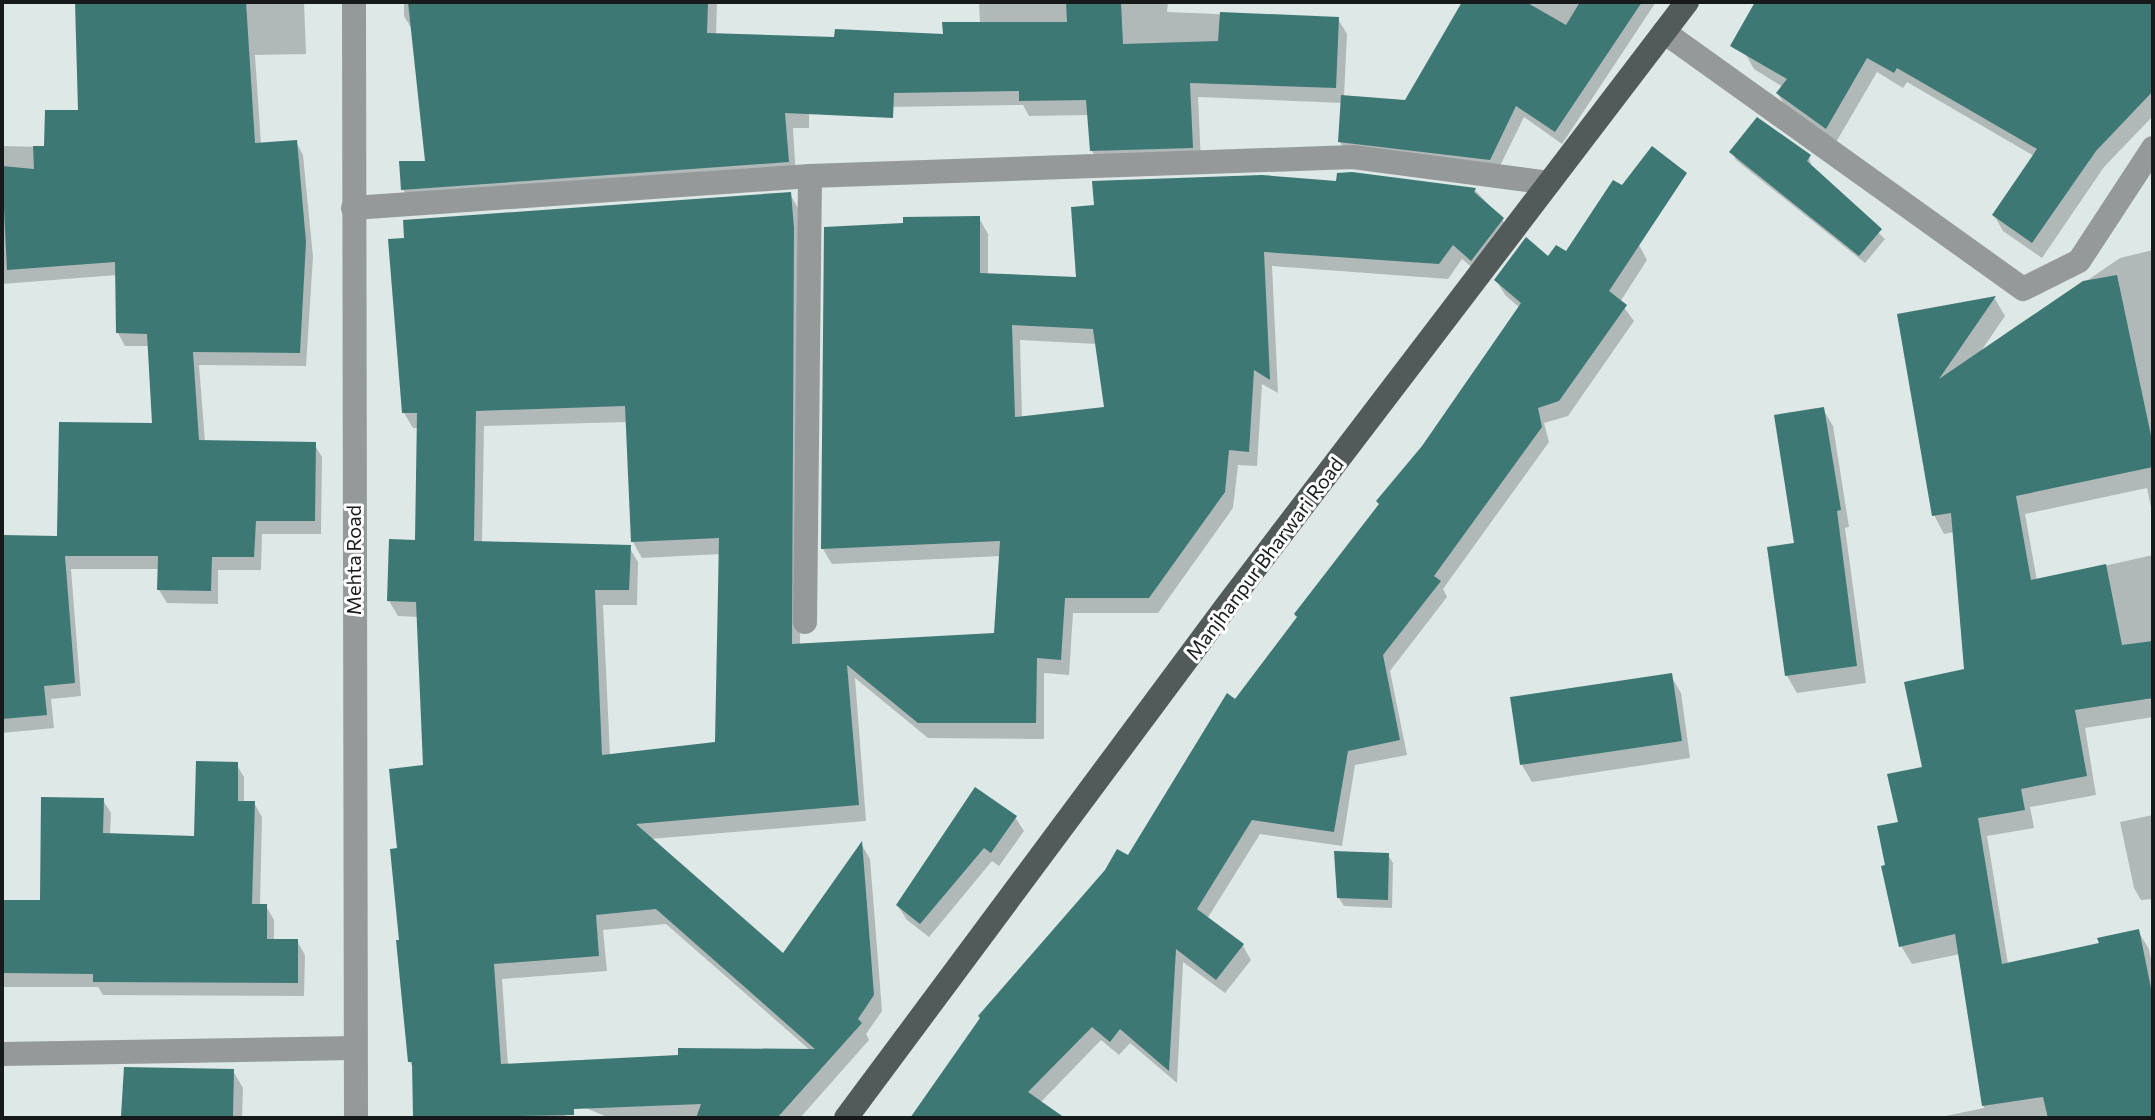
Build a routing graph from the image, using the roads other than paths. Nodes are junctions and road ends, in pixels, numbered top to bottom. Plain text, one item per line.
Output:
1 (354, 2) edge
2 (1687, 2) edge
3 (1664, 32) junction
4 (2153, 148) edge
5 (810, 176) junction
6 (1549, 183) junction
7 (353, 208) junction
8 (805, 622) dead end
9 (355, 1048) junction
10 (2, 1054) edge
11 (356, 1118) edge
12 (846, 1118) edge

1 - 7 street, Mehta Road
2 - 3 main road, Manjhanpur Bharwari Road
3 - 4 street
3 - 6 main road, Manjhanpur Bharwari Road
5 - 6 street
5 - 7 street
5 - 8 street
6 - 12 main road, Manjhanpur Bharwari Road
7 - 9 street, Mehta Road
9 - 10 street
9 - 11 street, Mehta Road

